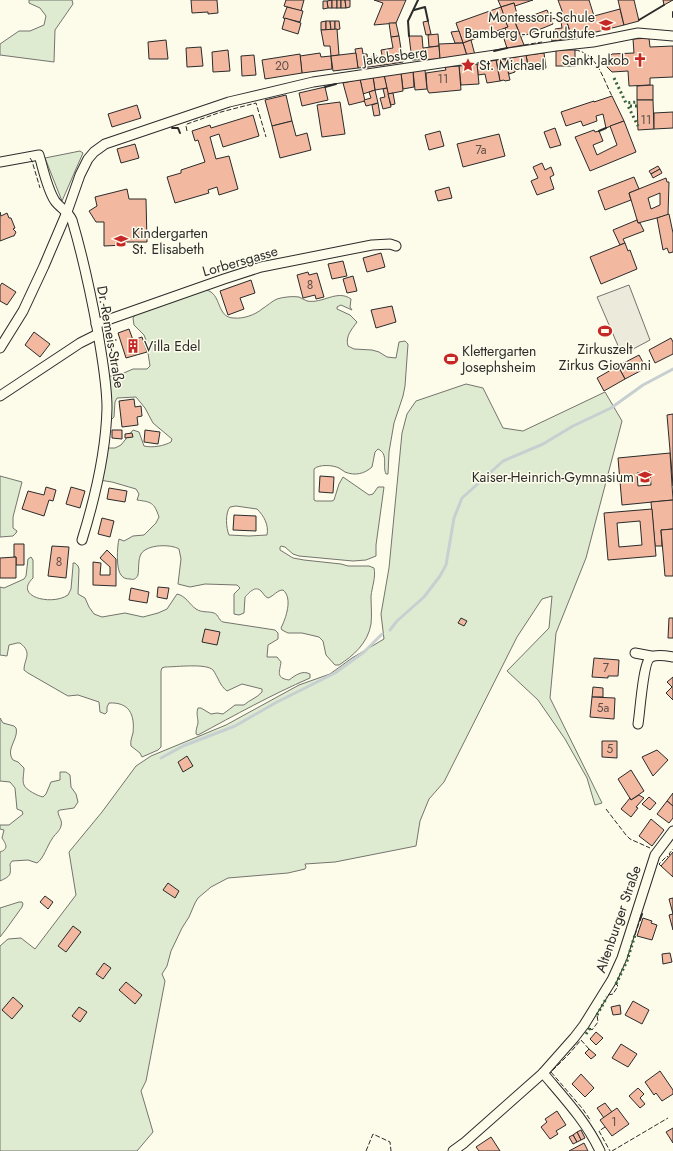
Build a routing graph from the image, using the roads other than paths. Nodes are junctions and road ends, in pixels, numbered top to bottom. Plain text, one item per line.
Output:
1 (673, 36) edge
2 (0, 162) edge
3 (67, 212) junction
4 (396, 246) dead end
5 (96, 324) junction
6 (98, 334) junction
7 (0, 348) edge
8 (0, 396) edge
9 (82, 540) dead end
10 (635, 653) dead end
11 (651, 656) junction
12 (673, 657) edge
13 (638, 724) dead end
14 (673, 831) edge
15 (543, 1073) junction
16 (458, 1150) edge
17 (600, 1151) edge

1 - 3 street, Jakobsberg
2 - 3 street
3 - 5 street, Dr.-Remeis-Straße
3 - 7 street, Jakobsberg
4 - 5 street, Lorbersgasse
5 - 6 street, Dr.-Remeis-Straße
6 - 8 street
6 - 9 street, Dr.-Remeis-Straße
10 - 11 street
11 - 12 street
11 - 13 street
14 - 15 street, Altenburger Straße
15 - 16 street, Altenburger Straße
15 - 17 street

